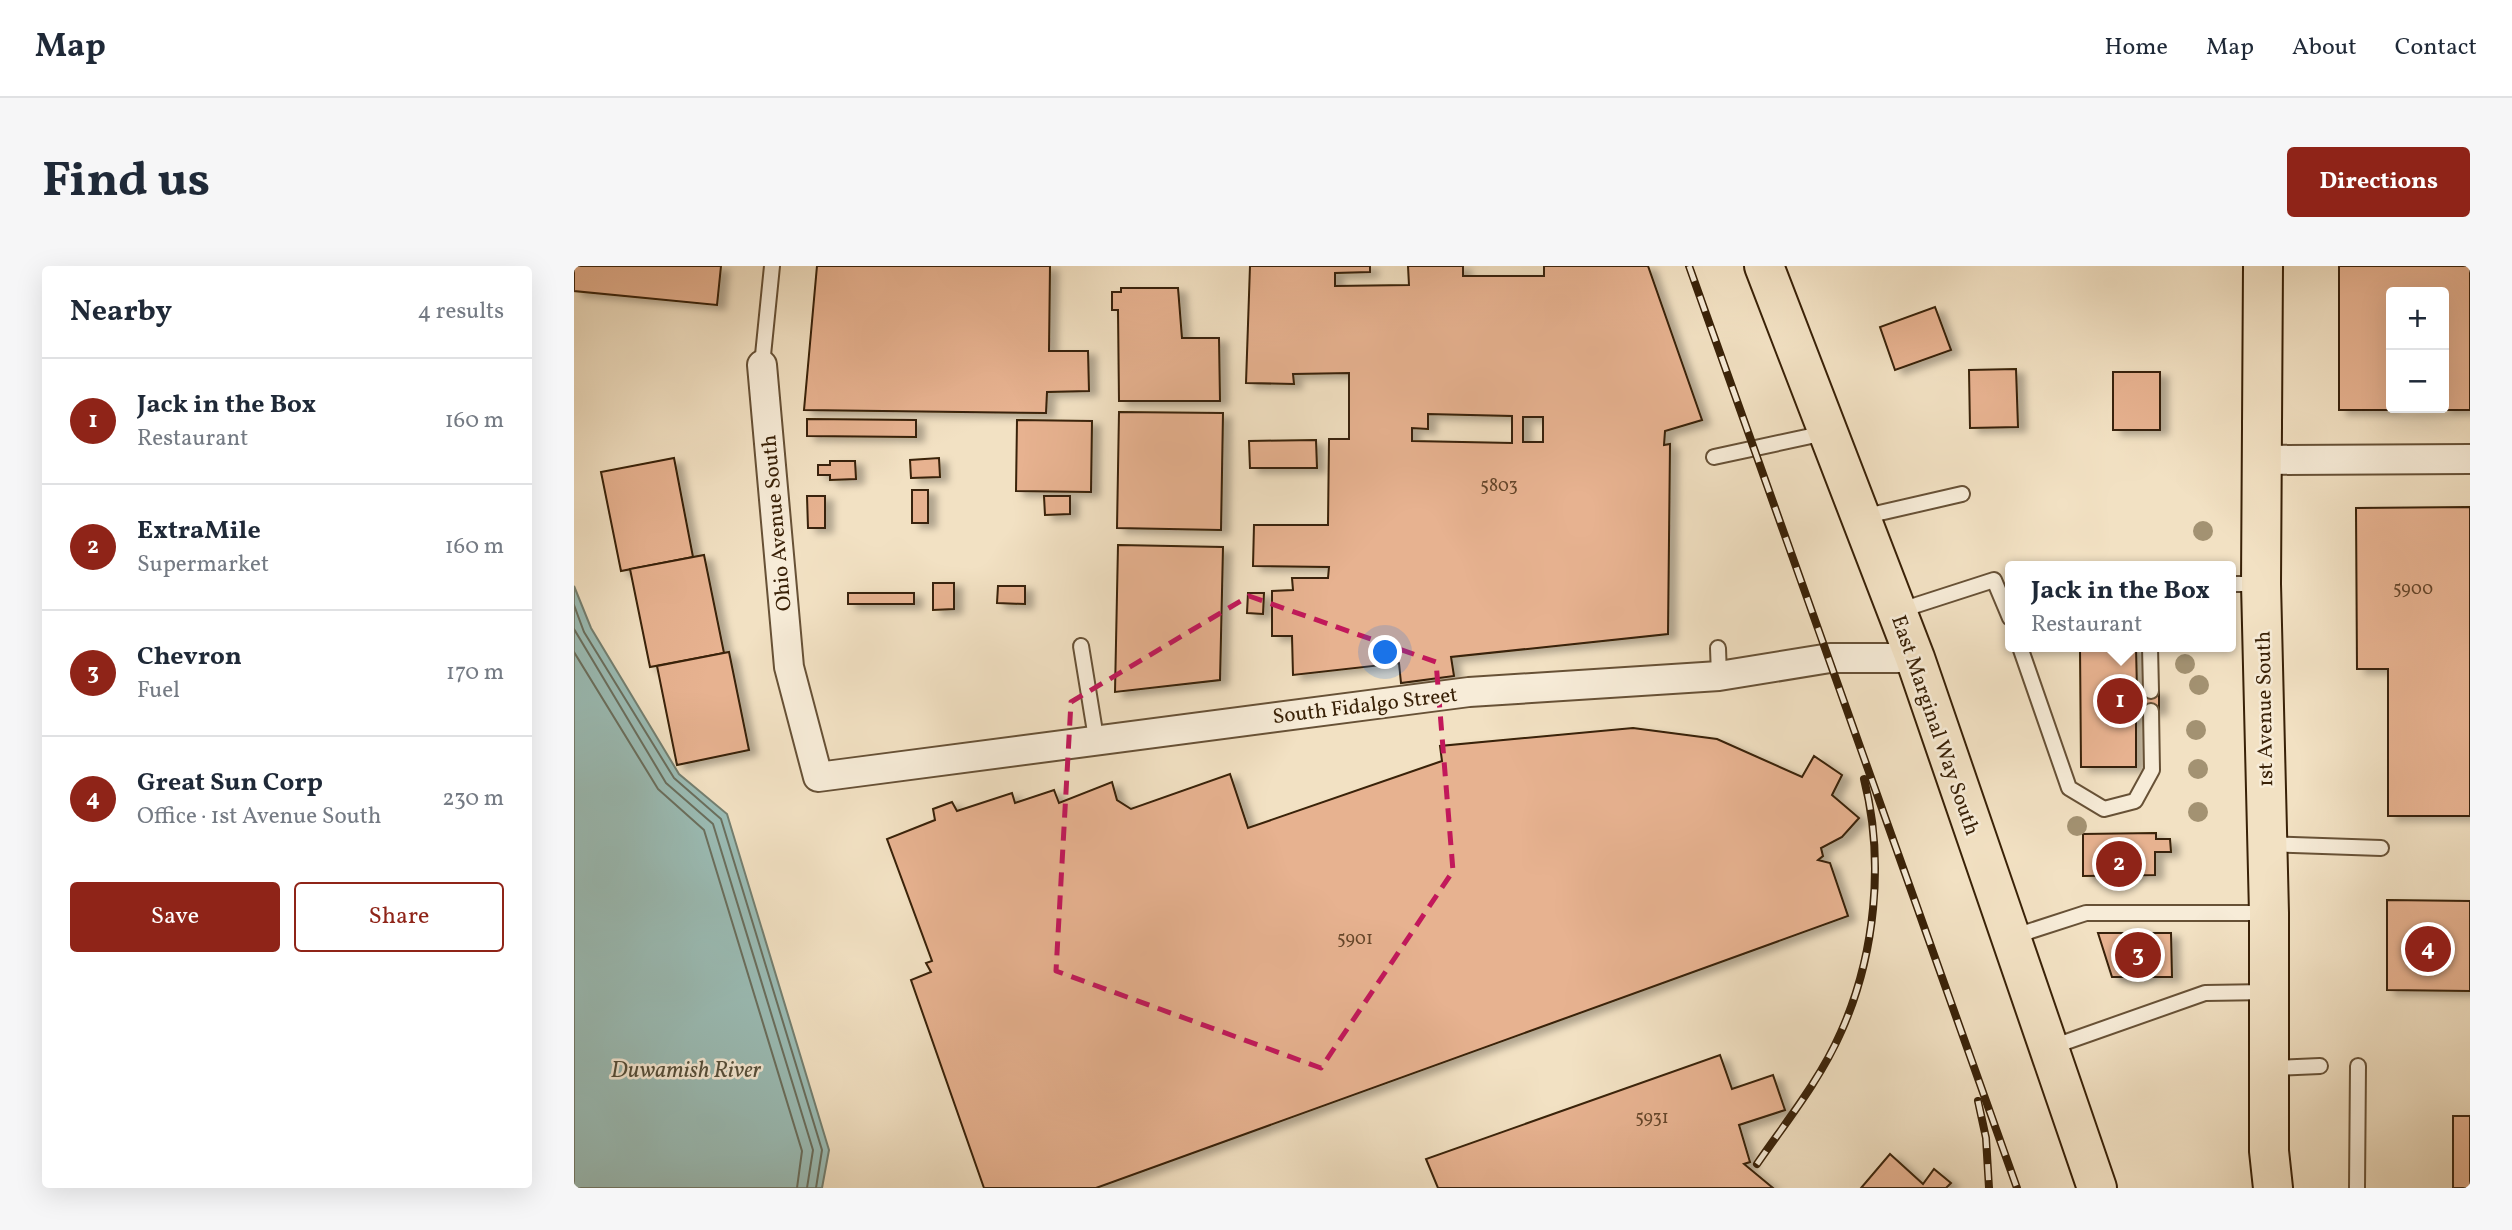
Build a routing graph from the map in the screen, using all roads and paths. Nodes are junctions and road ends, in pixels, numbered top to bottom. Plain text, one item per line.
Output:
1 (772, 266) edge
2 (1764, 266) edge
3 (2263, 266) edge
4 (762, 365) joint
5 (1828, 432) junction
6 (1714, 457) dead end
7 (2470, 459) edge
8 (2261, 460) junction
9 (1962, 494) dead end
10 (1861, 517) junction
11 (2246, 584) edge
12 (2005, 606) edge
13 (1897, 611) junction
14 (1081, 646) dead end
15 (2022, 652) edge
16 (2150, 652) edge
17 (1914, 658) junction
18 (2151, 691) dead end
19 (2151, 711) dead end
20 (1096, 738) junction
21 (818, 776) joint
22 (2266, 844) junction
23 (2381, 848) dead end
24 (2269, 913) junction
25 (2011, 937) junction
26 (2269, 992) junction
27 (2049, 1048) junction
28 (2320, 1066) dead end
29 (2358, 1066) dead end
30 (2270, 1068) junction
31 (2271, 1170) edge
32 (2097, 1188) edge
33 (2257, 1188) edge
34 (2357, 1188) edge

1 - 4 lane, Ohio Avenue South
2 - 5 main road, East Marginal Way South
3 - 8 main road, 1st Avenue South
4 - 21 street, Ohio Avenue South
5 - 6 lane
5 - 10 main road, East Marginal Way South
7 - 8 street
8 - 11 main road, 1st Avenue South
9 - 10 lane
10 - 13 main road, East Marginal Way South
11 - 22 main road, 1st Avenue South
12 - 13 lane
13 - 17 main road, East Marginal Way South
14 - 20 lane
15 - 19 lane
16 - 18 lane
17 - 20 street, South Fidalgo Street
17 - 25 main road, East Marginal Way South
20 - 21 street, South Fidalgo Street
22 - 23 lane
22 - 24 main road, 1st Avenue South
24 - 25 lane
24 - 26 main road, 1st Avenue South
25 - 27 main road, East Marginal Way South
26 - 27 lane
26 - 30 main road, 1st Avenue South
27 - 32 main road, East Marginal Way South
28 - 30 lane
29 - 34 lane
30 - 31 main road, 1st Avenue South
31 - 33 main road, 1st Avenue South

